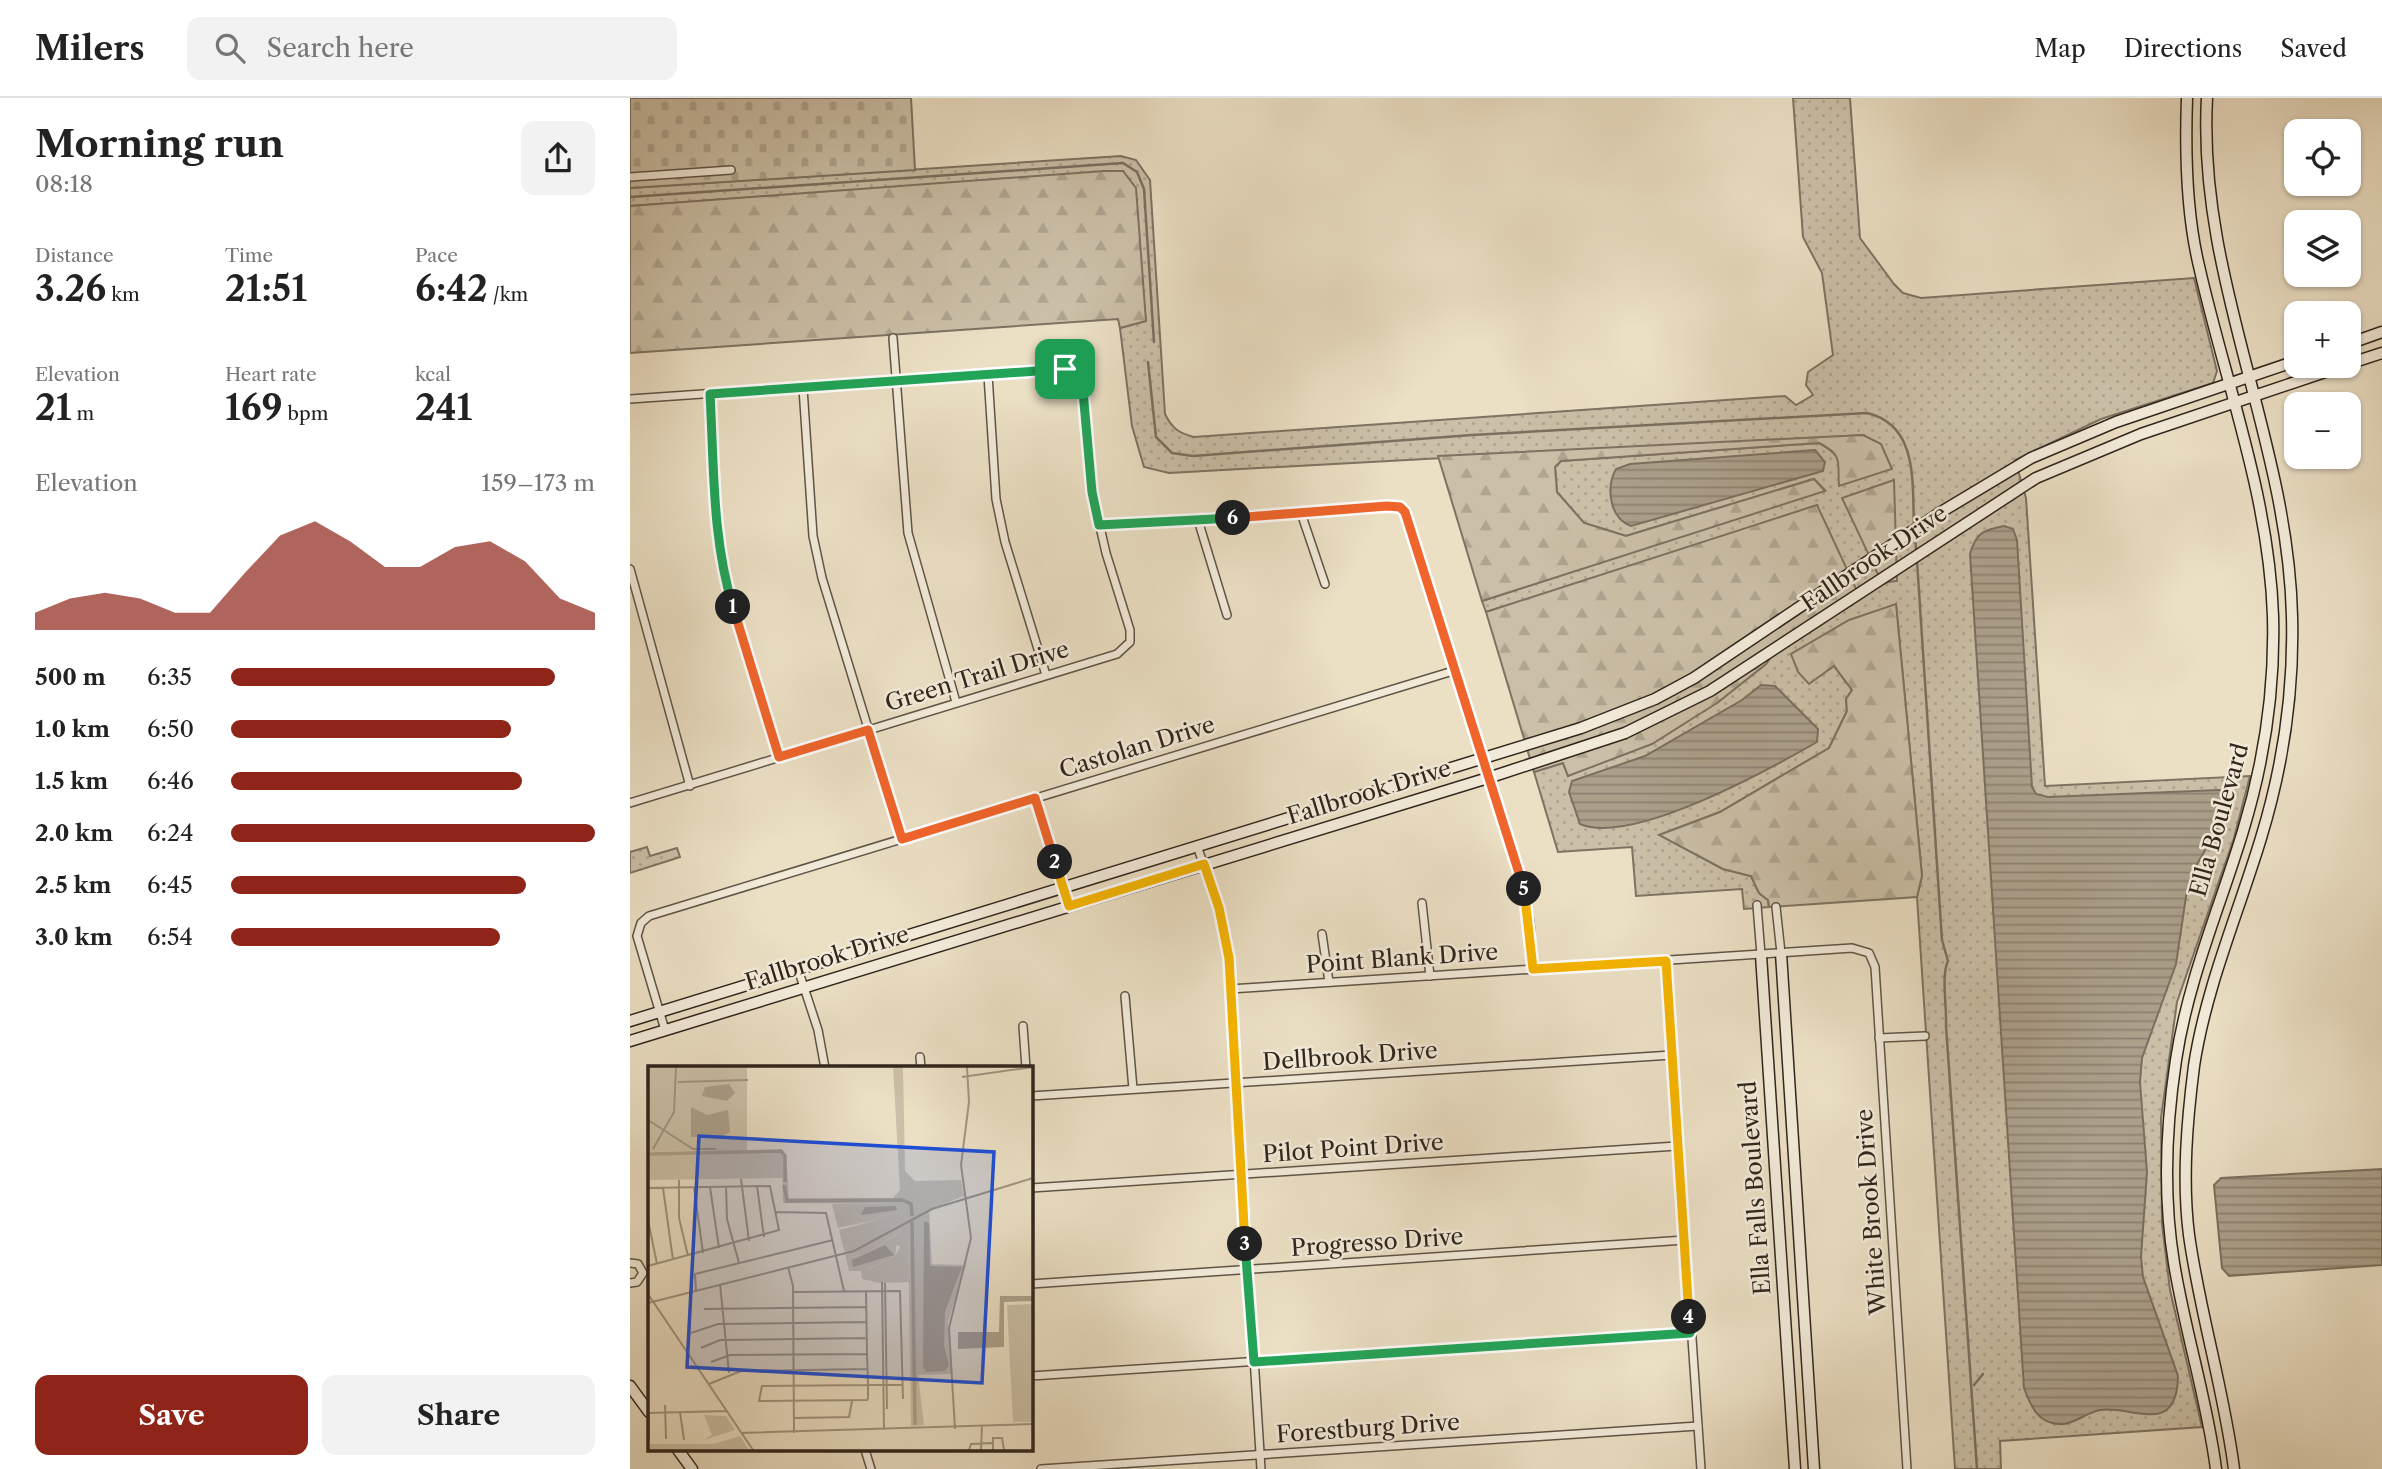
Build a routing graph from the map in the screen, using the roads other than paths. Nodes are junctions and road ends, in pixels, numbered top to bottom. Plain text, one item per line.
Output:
1 (2188, 98) edge
2 (2207, 98) edge
3 (731, 170) dead end
4 (630, 177) edge
5 (2208, 189) junction
6 (2188, 190) junction
7 (2382, 332) edge
8 (893, 338) dead end
9 (2361, 339) edge
10 (2382, 353) edge
11 (2361, 360) edge
12 (2284, 365) edge
13 (988, 375) junction
14 (2248, 377) junction
15 (2307, 378) edge
16 (895, 380) junction
17 (2230, 384) junction
18 (803, 388) junction
19 (710, 394) junction
20 (2253, 396) junction
21 (630, 399) edge
22 (2234, 402) junction
23 (2047, 451) junction
24 (2056, 468) junction
25 (1301, 513) junction
26 (1198, 520) junction
27 (1923, 524) junction
28 (1099, 525) junction
29 (1933, 542) junction
30 (630, 569) edge
31 (1325, 584) dead end
32 (1227, 615) dead end
33 (2292, 630) junction
34 (2273, 631) junction
35 (1453, 671) junction
36 (1046, 675) junction
37 (1655, 699) junction
38 (956, 702) junction
39 (1664, 715) junction
40 (868, 730) junction
41 (779, 757) junction
42 (1482, 760) junction
43 (1488, 778) junction
44 (690, 786) junction
45 (2253, 792) junction
46 (1358, 797) junction
47 (2272, 797) junction
48 (1035, 798) junction
49 (630, 803) edge
50 (1364, 816) junction
51 (902, 839) junction
52 (1197, 846) junction
53 (1204, 864) junction
54 (1063, 888) junction
55 (1422, 904) dead end
56 (1757, 905) dead end
57 (1069, 906) junction
58 (1776, 907) dead end
59 (927, 929) junction
60 (1322, 934) dead end
61 (933, 947) junction
62 (1781, 953) junction
63 (1869, 953) joint
64 (1761, 954) junction
65 (1666, 961) junction
66 (799, 969) junction
67 (1533, 969) junction
68 (1430, 976) junction
69 (1329, 982) junction
70 (804, 987) junction
71 (1230, 989) junction
72 (1125, 996) dead end
73 (659, 1012) junction
74 (630, 1021) edge
75 (1023, 1026) dead end
76 (665, 1030) junction
77 (1925, 1036) dead end
78 (1879, 1038) junction
79 (630, 1041) edge
80 (1672, 1055) junction
81 (920, 1057) dead end
82 (825, 1066) edge
83 (921, 1066) edge
84 (1026, 1066) edge
85 (1237, 1083) junction
86 (1133, 1089) junction
87 (1032, 1096) edge
88 (2169, 1131) junction
89 (2188, 1132) junction
90 (1791, 1140) junction
91 (1772, 1141) junction
92 (1678, 1146) junction
93 (1242, 1174) junction
94 (1032, 1188) edge
95 (1685, 1240) junction
96 (630, 1262) edge
97 (648, 1262) edge
98 (641, 1266) junction
99 (1247, 1270) junction
100 (630, 1283) edge
101 (1032, 1284) edge
102 (1803, 1304) junction
103 (1783, 1306) junction
104 (1690, 1333) junction
105 (1254, 1362) junction
106 (1032, 1376) edge
107 (630, 1386) edge
108 (648, 1411) edge
109 (1698, 1426) junction
110 (2230, 1434) junction
111 (2212, 1439) junction
112 (679, 1452) edge
113 (865, 1452) edge
114 (1260, 1455) junction
115 (692, 1469) edge
116 (871, 1469) edge
117 (1041, 1469) edge
118 (1261, 1469) edge
119 (1701, 1469) edge
120 (1795, 1469) edge
121 (1814, 1469) edge
122 (1907, 1469) edge
123 (2216, 1469) edge
124 (2234, 1469) edge

1 - 6 main road, Ella Boulevard
2 - 5 main road, Ella Boulevard
3 - 4 street
5 - 6 main road
5 - 14 main road, Ella Boulevard
6 - 17 main road, Ella Boulevard
7 - 9 main road
8 - 16 street
10 - 11 main road
12 - 14 main road, Fallbrook Drive
13 - 16 street
13 - 28 street
13 - 36 street
14 - 17 main road, Fallbrook Drive
14 - 20 main road, Ella Boulevard
15 - 20 main road, Fallbrook Drive
16 - 18 street
16 - 38 street
17 - 22 main road, Ella Boulevard
17 - 23 main road, Fallbrook Drive
18 - 19 street
18 - 40 street
19 - 21 street
19 - 41 street
20 - 22 main road, Fallbrook Drive
20 - 33 main road, Ella Boulevard
22 - 24 main road, Fallbrook Drive
22 - 34 main road, Ella Boulevard
23 - 24 main road
23 - 27 main road, Fallbrook Drive
24 - 29 main road, Fallbrook Drive
25 - 26 street
25 - 31 street
25 - 35 street
26 - 28 street
26 - 32 street
27 - 29 main road
27 - 37 main road, Fallbrook Drive
28 - 36 street, Green Trail Drive
29 - 39 main road, Fallbrook Drive
30 - 44 street
33 - 34 main road
33 - 47 main road, Ella Boulevard
34 - 45 main road, Ella Boulevard
35 - 42 street
35 - 48 street, Castolan Drive
36 - 38 street, Green Trail Drive
37 - 39 main road
37 - 42 main road, Fallbrook Drive
38 - 40 street, Green Trail Drive
39 - 43 main road, Fallbrook Drive
40 - 41 street, Green Trail Drive
40 - 51 street
41 - 44 street, Green Trail Drive
42 - 43 street
42 - 46 main road, Fallbrook Drive
43 - 50 main road, Fallbrook Drive
43 - 67 street
44 - 49 street, Green Trail Drive
45 - 47 main road
45 - 88 main road, Ella Boulevard
46 - 50 main road
46 - 52 main road, Fallbrook Drive
47 - 89 main road, Ella Boulevard
48 - 51 street, Castolan Drive
48 - 54 street
50 - 53 main road, Fallbrook Drive
51 - 73 street, Castolan Drive
52 - 53 street
52 - 54 main road, Fallbrook Drive
53 - 57 main road, Fallbrook Drive
53 - 71 street
54 - 57 street
54 - 59 main road, Fallbrook Drive
55 - 68 street
56 - 64 street, Ella Falls Boulevard
57 - 61 main road, Fallbrook Drive
58 - 62 street, Ella Falls Boulevard
59 - 61 main road
59 - 66 main road, Fallbrook Drive
60 - 69 street
61 - 70 main road, Fallbrook Drive
62 - 63 street, Point Blank Drive
62 - 64 street, Point Blank Drive
62 - 90 main road, Ella Falls Boulevard
63 - 78 street, White Brook Drive
64 - 65 street, Point Blank Drive
64 - 91 main road, Ella Falls Boulevard
65 - 67 street, Point Blank Drive
65 - 80 street
66 - 70 street
66 - 73 main road, Fallbrook Drive
67 - 68 street, Point Blank Drive
68 - 69 street, Point Blank Drive
69 - 71 street, Point Blank Drive
70 - 76 main road, Fallbrook Drive
70 - 82 street
71 - 85 street
72 - 86 street
73 - 74 main road, Fallbrook Drive
73 - 76 street
75 - 84 street
76 - 79 main road, Fallbrook Drive
77 - 78 street
78 - 122 street, White Brook Drive
80 - 85 street, Dellbrook Drive
80 - 92 street
81 - 83 street
85 - 86 street, Dellbrook Drive
85 - 93 street
86 - 87 street, Dellbrook Drive
88 - 89 main road
88 - 111 main road, Ella Boulevard
89 - 110 main road, Ella Boulevard
90 - 91 main road
90 - 102 main road, Ella Falls Boulevard
91 - 103 main road, Ella Falls Boulevard
92 - 93 street, Pilot Point Drive
92 - 95 street
93 - 94 street, Pilot Point Drive
93 - 99 street
95 - 99 street, Progresso Drive
95 - 104 street
96 - 98 street
97 - 98 street
98 - 100 street
99 - 101 street, Progresso Drive
99 - 105 street
102 - 103 main road
102 - 121 main road, Ella Falls Boulevard
103 - 120 main road, Ella Falls Boulevard
104 - 105 street
104 - 109 street
105 - 106 street
105 - 114 street
107 - 108 main road
109 - 114 street, Forestburg Drive
109 - 119 street
110 - 111 main road
110 - 124 main road, Ella Boulevard
111 - 123 main road, Ella Boulevard
112 - 115 main road
113 - 116 street
114 - 117 street, Forestburg Drive
114 - 118 street

